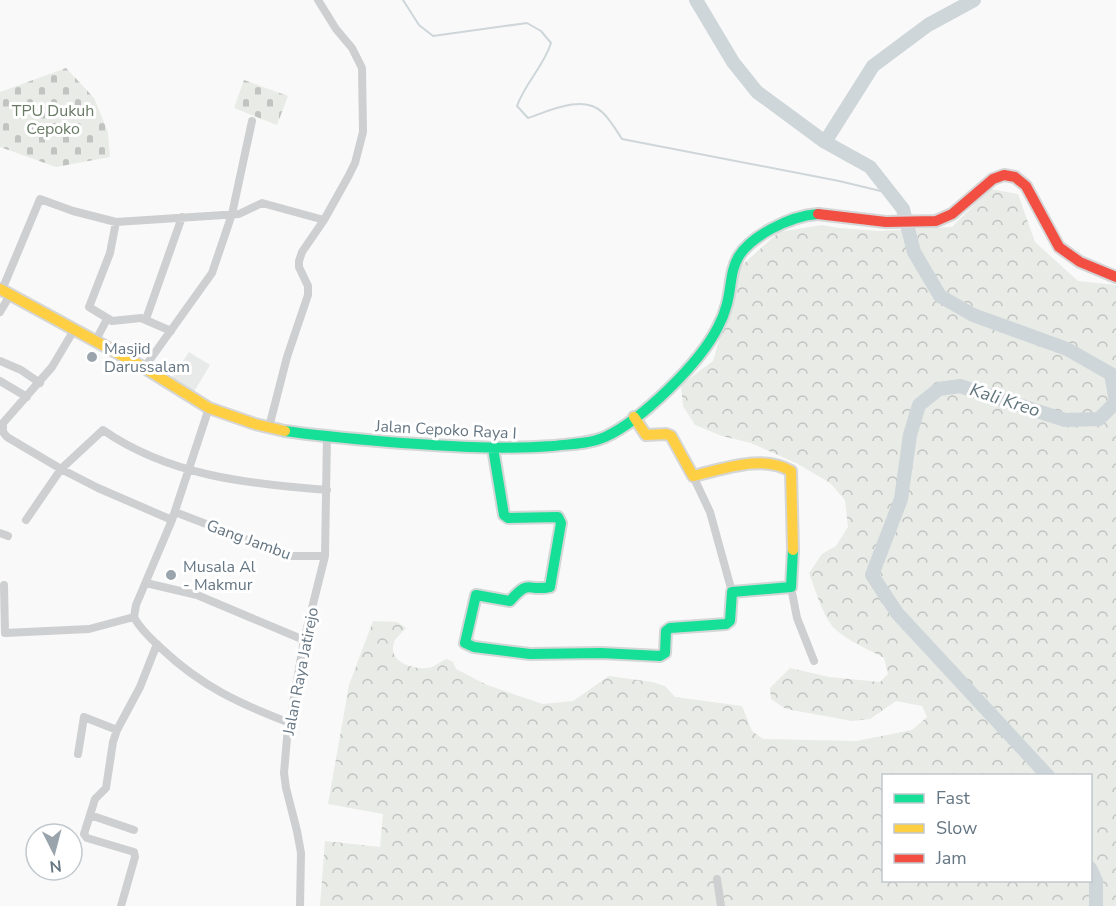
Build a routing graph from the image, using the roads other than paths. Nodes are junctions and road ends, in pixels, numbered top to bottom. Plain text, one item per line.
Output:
1 (318, 0) edge
2 (252, 121) dead end
3 (232, 214) junction
4 (182, 217) junction
5 (324, 220) junction
6 (116, 222) junction
7 (1116, 277) edge
8 (4, 292) edge
9 (0, 312) edge
10 (107, 319) junction
11 (146, 319) junction
12 (74, 330) junction
13 (171, 331) junction
14 (95, 342) junction
15 (0, 361) edge
16 (144, 368) junction
17 (0, 381) edge
18 (40, 383) junction
19 (27, 397) junction
20 (209, 408) junction
21 (634, 417) junction
22 (269, 427) junction
23 (327, 435) junction
24 (493, 448) junction
25 (62, 470) junction
26 (188, 470) junction
27 (693, 476) junction
28 (327, 490) junction
29 (173, 516) junction
30 (26, 520) dead end
31 (325, 556) junction
32 (146, 583) junction
33 (4, 585) dead end
34 (791, 587) junction
35 (732, 592) junction
36 (134, 617) junction
37 (3, 633) edge
38 (304, 640) junction
39 (157, 644) junction
40 (813, 662) dead end
41 (290, 723) junction
42 (117, 730) junction
43 (78, 754) dead end
44 (90, 815) junction
45 (134, 830) dead end
46 (717, 879) dead end
47 (121, 906) edge
48 (300, 906) edge
49 (721, 906) edge

1 - 5 street
2 - 3 street
3 - 4 street
3 - 5 street
3 - 13 street
4 - 6 street
4 - 11 street
5 - 22 street
6 - 8 street
6 - 10 street
7 - 21 main road, Jalan Cepoko Raya I
8 - 9 street
8 - 12 main road, Jalan Cepoko Raya I
10 - 11 street
10 - 14 street
11 - 13 street
12 - 14 main road, Jalan Cepoko Raya I
12 - 18 street
13 - 16 street
14 - 16 main road, Jalan Cepoko Raya I
15 - 18 street
16 - 20 main road, Jalan Cepoko Raya I
17 - 19 street
18 - 19 street
19 - 25 street, Gang Jambu
20 - 22 main road, Jalan Cepoko Raya I
20 - 26 street
21 - 24 main road, Jalan Cepoko Raya I
21 - 27 main road
22 - 23 main road, Jalan Cepoko Raya I
23 - 24 main road, Jalan Cepoko Raya I
23 - 28 street, Jalan Raya Jatirejo
24 - 35 main road
25 - 26 street
25 - 29 street, Gang Jambu
25 - 30 street
26 - 28 street
26 - 29 street
27 - 34 main road
27 - 35 street
28 - 31 street, Jalan Raya Jatirejo
29 - 31 street, Gang Jambu
29 - 32 street
31 - 38 street, Jalan Raya Jatirejo
32 - 36 street
32 - 38 street
33 - 37 street
34 - 35 main road
34 - 40 street
36 - 37 street
36 - 39 street
38 - 41 street, Jalan Raya Jatirejo
39 - 41 street
39 - 42 street
41 - 48 street, Jalan Raya Jatirejo
42 - 43 street
42 - 44 street
44 - 45 street
44 - 47 street
46 - 49 street

